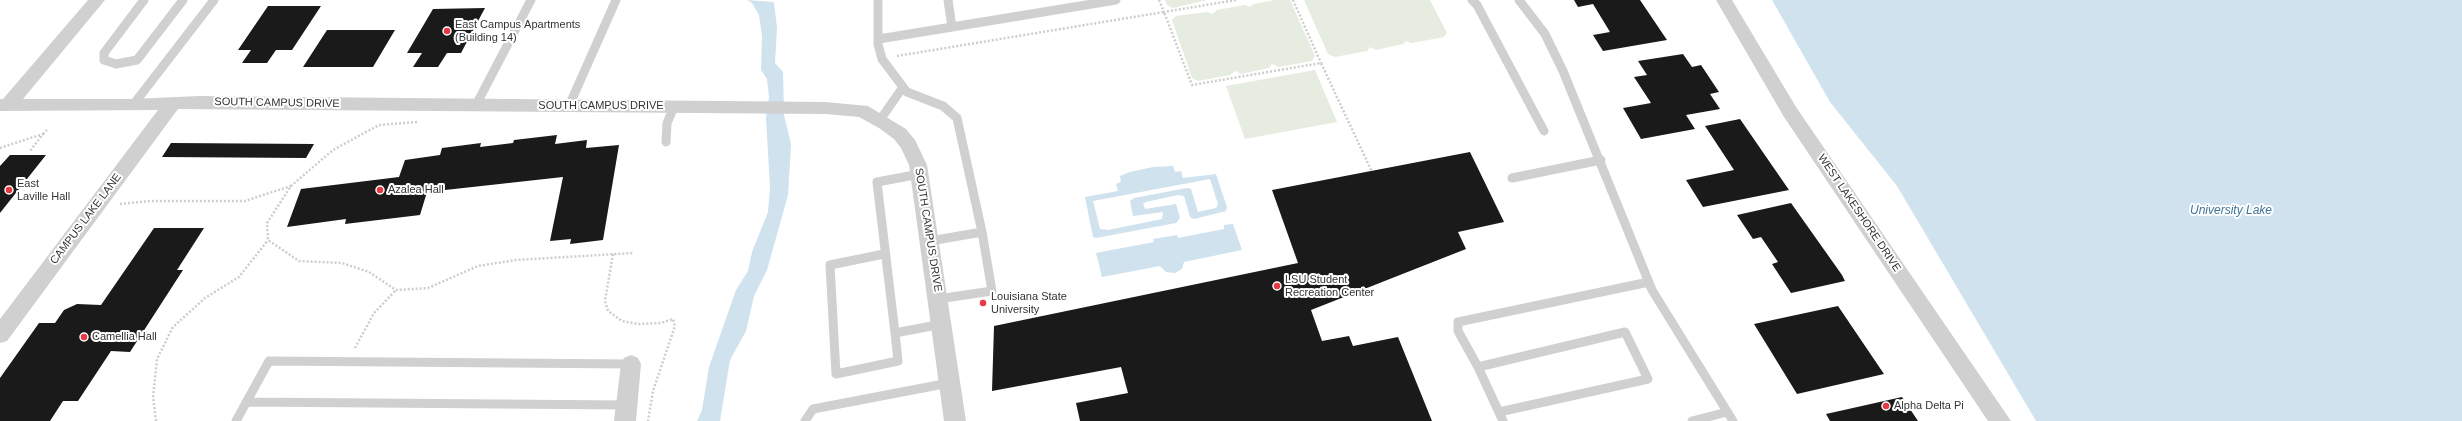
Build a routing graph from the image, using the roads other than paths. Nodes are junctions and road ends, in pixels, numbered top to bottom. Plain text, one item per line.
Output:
1 (97, 0) edge
2 (144, 0) edge
3 (183, 0) edge
4 (214, 0) edge
5 (531, 0) edge
6 (616, 0) edge
7 (878, 0) edge
8 (948, 0) edge
9 (1116, 0) edge
10 (1472, 0) edge
11 (1519, 0) edge
12 (1724, 0) edge
13 (952, 27) junction
14 (879, 39) junction
15 (902, 87) junction
16 (173, 103) junction
17 (4, 105) edge
18 (133, 105) junction
19 (476, 105) junction
20 (570, 106) junction
21 (674, 107) junction
22 (880, 120) junction
23 (1544, 131) dead end
24 (666, 142) dead end
25 (1601, 160) junction
26 (920, 174) junction
27 (1512, 178) dead end
28 (982, 232) junction
29 (930, 240) junction
30 (884, 254) junction
31 (1649, 282) junction
32 (938, 299) junction
33 (942, 324) junction
34 (895, 333) junction
35 (0, 335) edge
36 (631, 364) joint
37 (1478, 367) junction
38 (948, 383) junction
39 (246, 402) junction
40 (627, 413) edge
41 (1501, 417) edge
42 (1730, 417) edge
43 (236, 421) edge
44 (805, 421) edge
45 (955, 421) edge
46 (1692, 421) edge
47 (2000, 421) edge

1 - 17 street
2 - 3 lane
4 - 18 lane
5 - 19 lane
6 - 20 lane
7 - 14 lane
8 - 13 lane
9 - 13 lane
10 - 23 lane
11 - 25 lane
12 - 47 street, WEST LAKESHORE DRIVE
13 - 14 lane
14 - 15 lane
15 - 22 lane
15 - 28 lane
16 - 18 street, SOUTH CAMPUS DRIVE
16 - 19 street, SOUTH CAMPUS DRIVE
16 - 35 street, CAMPUS LAKE LANE
17 - 18 street, SOUTH CAMPUS DRIVE
19 - 20 street, SOUTH CAMPUS DRIVE
20 - 21 street, SOUTH CAMPUS DRIVE
21 - 22 street, SOUTH CAMPUS DRIVE
21 - 24 lane
22 - 26 street, SOUTH CAMPUS DRIVE
25 - 27 lane
25 - 31 lane
26 - 29 street, SOUTH CAMPUS DRIVE
26 - 30 lane
28 - 29 lane
28 - 32 lane
29 - 32 street, SOUTH CAMPUS DRIVE
30 - 34 lane
30 - 34 lane
31 - 37 lane
31 - 42 lane
32 - 33 street, SOUTH CAMPUS DRIVE
33 - 34 lane
33 - 38 street, SOUTH CAMPUS DRIVE
36 - 39 lane
36 - 40 street
37 - 41 lane
37 - 41 lane
38 - 44 lane
38 - 45 street, SOUTH CAMPUS DRIVE
39 - 40 lane
39 - 43 lane
42 - 46 lane

